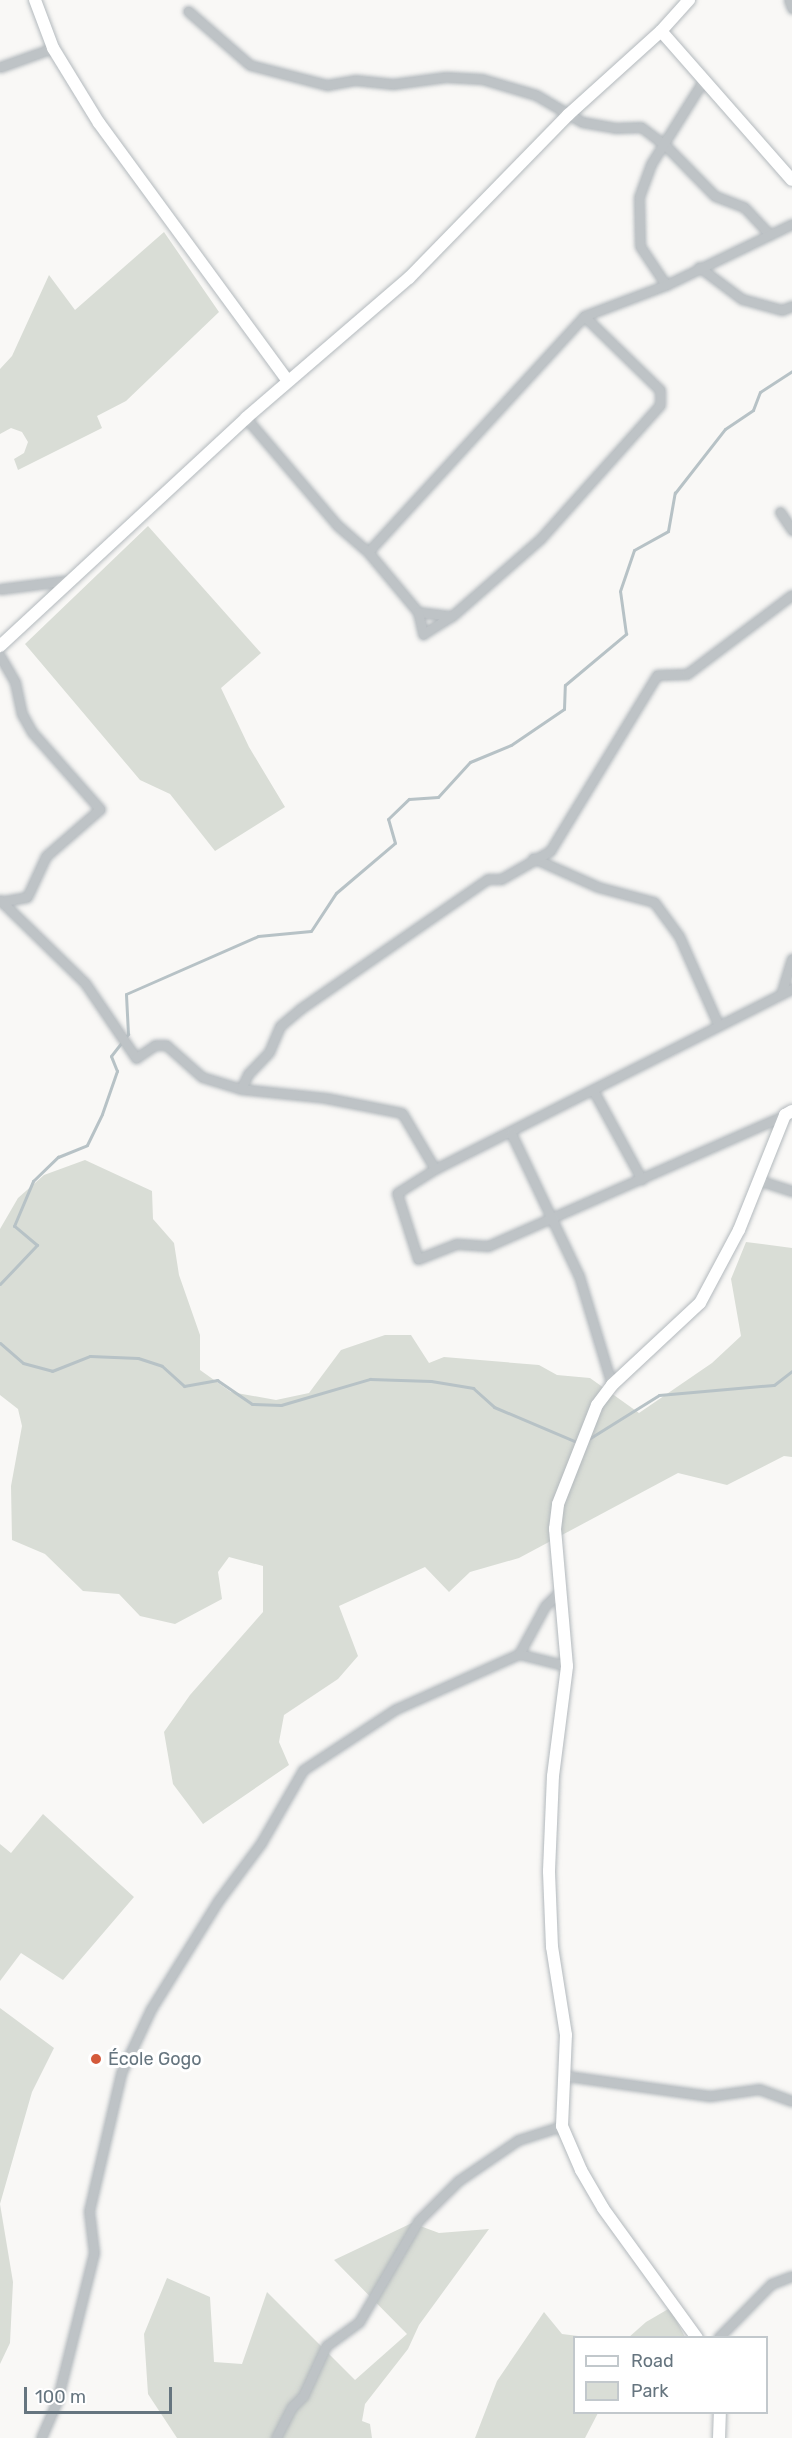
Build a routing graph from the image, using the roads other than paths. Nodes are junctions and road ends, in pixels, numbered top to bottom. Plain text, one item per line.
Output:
1 (35, 0) edge
2 (689, 0) edge
3 (789, 0) edge
4 (792, 8) edge
5 (188, 11) dead end
6 (662, 31) junction
7 (53, 48) junction
8 (0, 67) edge
9 (703, 81) junction
10 (568, 115) junction
11 (665, 145) junction
12 (792, 180) edge
13 (792, 224) edge
14 (771, 235) junction
15 (699, 267) junction
16 (666, 285) junction
17 (792, 306) edge
18 (584, 316) junction
19 (288, 381) junction
20 (246, 418) junction
21 (780, 512) dead end
22 (792, 530) edge
23 (368, 552) junction
24 (70, 580) junction
25 (0, 589) edge
26 (792, 595) edge
27 (418, 612) junction
28 (452, 616) junction
29 (0, 646) edge
30 (0, 656) edge
31 (533, 858) junction
32 (0, 901) edge
33 (792, 959) edge
34 (792, 989) edge
35 (782, 994) junction
36 (718, 1024) junction
37 (241, 1089) junction
38 (593, 1090) junction
39 (788, 1113) edge
40 (511, 1133) junction
41 (435, 1169) junction
42 (642, 1180) junction
43 (758, 1180) junction
44 (792, 1191) edge
45 (553, 1216) junction
46 (612, 1385) junction
47 (561, 1590) junction
48 (519, 1654) junction
49 (567, 1666) junction
50 (567, 2076) junction
51 (792, 2101) edge
52 (562, 2126) junction
53 (792, 2276) edge
54 (697, 2336) edge
55 (719, 2336) edge
56 (720, 2414) edge
57 (40, 2438) edge
58 (276, 2438) edge
59 (719, 2438) edge

1 - 7 street
2 - 6 street
3 - 4 street
5 - 10 street
6 - 9 street
6 - 10 street
7 - 8 street
7 - 19 street
9 - 11 street
9 - 12 street
10 - 11 street
10 - 19 street
11 - 14 street
11 - 16 street
13 - 14 street
14 - 15 street
15 - 16 street
15 - 17 street
16 - 18 street
18 - 23 street
18 - 28 street
19 - 20 street
20 - 23 street
20 - 24 street
21 - 22 street
23 - 27 street
24 - 25 street
24 - 29 street
26 - 31 street
27 - 28 street
27 - 28 street
30 - 32 street
31 - 36 street
31 - 37 street
32 - 37 street
33 - 35 street
34 - 35 street
35 - 36 street
36 - 38 street
37 - 41 street
38 - 40 street
38 - 42 street
39 - 42 street
39 - 43 street
40 - 41 street
40 - 45 street
41 - 45 street
42 - 45 street
43 - 44 street
43 - 46 street
45 - 46 street
46 - 47 street
47 - 48 street
47 - 49 street
48 - 49 street
48 - 57 street
49 - 50 street
50 - 51 street
50 - 52 street
52 - 54 street
52 - 58 street
53 - 55 street
56 - 59 street

